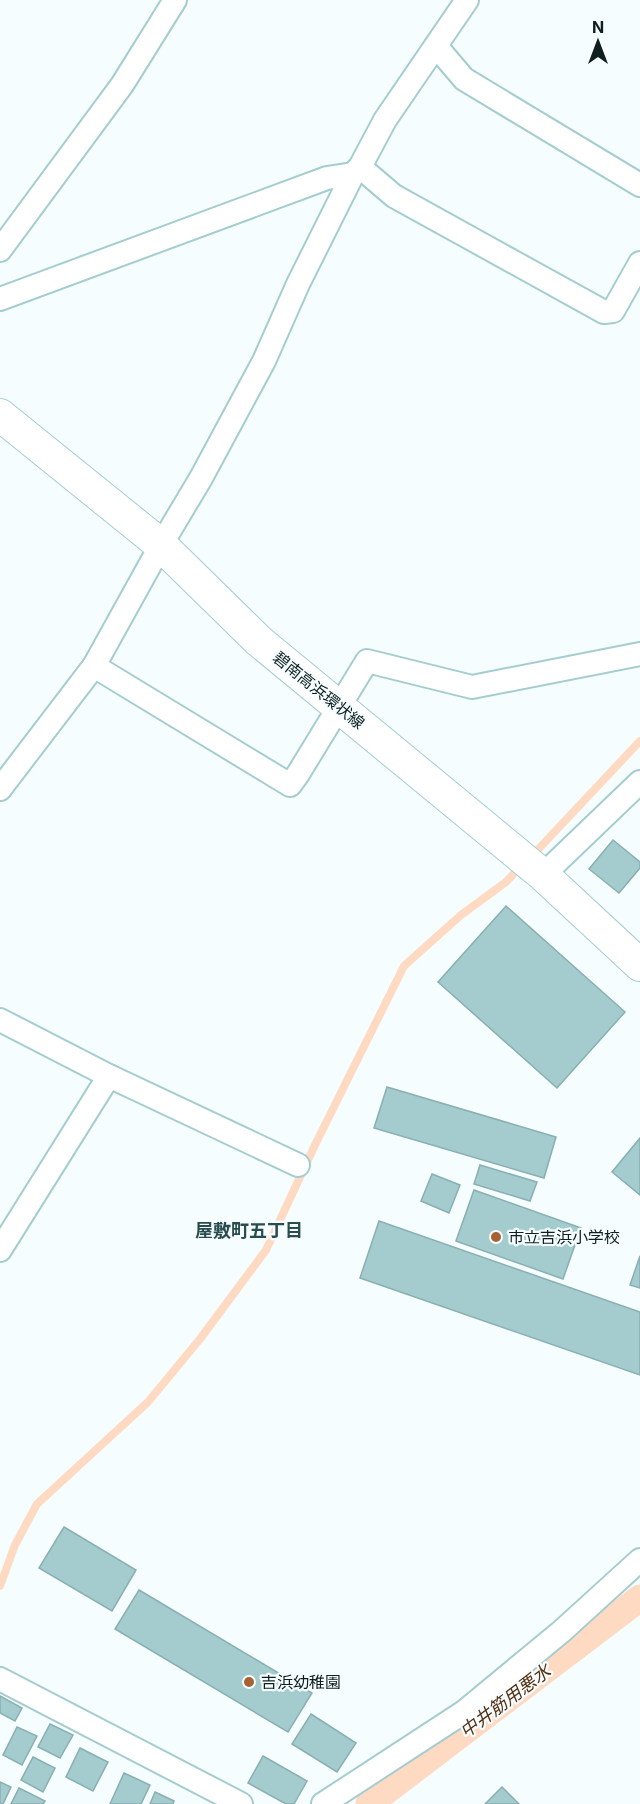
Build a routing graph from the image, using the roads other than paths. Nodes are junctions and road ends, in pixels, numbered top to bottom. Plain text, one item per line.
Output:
1 (175, 0) edge
2 (467, 0) edge
3 (436, 46) junction
4 (356, 170) junction
5 (640, 185) edge
6 (0, 250) edge
7 (640, 263) edge
8 (0, 299) edge
9 (0, 415) edge
10 (161, 545) junction
11 (640, 654) edge
12 (94, 666) junction
13 (340, 706) junction
14 (9, 761) edge
15 (640, 782) edge
16 (0, 789) edge
17 (541, 874) junction
18 (640, 964) edge
19 (0, 1020) edge
20 (109, 1076) junction
21 (298, 1165) dead end
22 (0, 1250) edge
23 (640, 1560) edge
24 (0, 1679) edge
25 (241, 1804) edge
26 (323, 1804) edge

1 - 6 street
2 - 3 street
3 - 4 street
3 - 5 street
4 - 7 street
4 - 8 street
4 - 10 street
9 - 10 main road, 碧南高浜環状線
10 - 12 street
10 - 13 main road, 碧南高浜環状線
11 - 13 street
12 - 13 street
12 - 14 street
13 - 17 main road, 碧南高浜環状線
14 - 16 street
15 - 17 street
17 - 18 main road, 碧南高浜環状線
19 - 20 street
20 - 21 street
20 - 22 street
23 - 26 street
24 - 25 street

